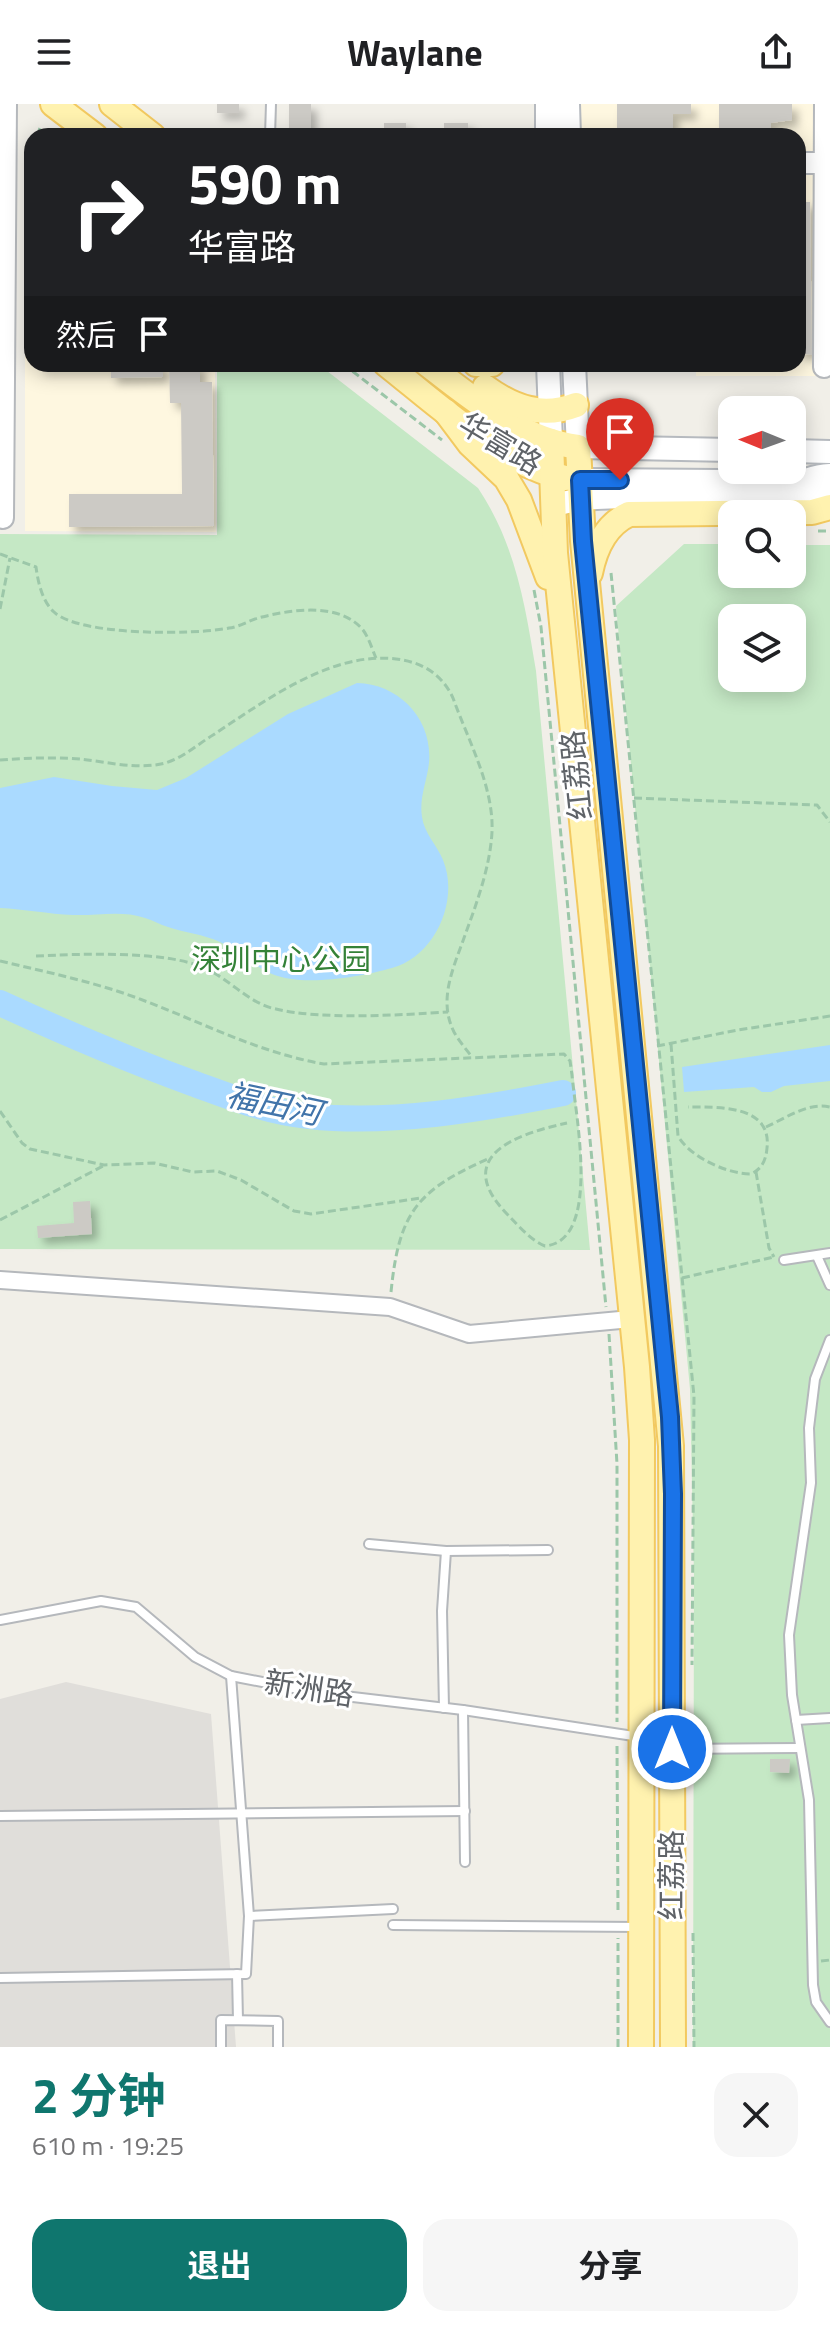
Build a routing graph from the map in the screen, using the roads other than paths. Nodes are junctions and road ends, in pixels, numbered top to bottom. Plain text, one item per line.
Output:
1 (6, 104) edge
2 (53, 104) edge
3 (112, 104) edge
4 (271, 104) edge
5 (547, 104) edge
6 (568, 104) edge
7 (825, 104) edge
8 (84, 128) edge
9 (143, 128) edge
10 (270, 128) edge
11 (547, 128) edge
12 (569, 128) edge
13 (806, 163) edge
14 (827, 163) edge
15 (824, 367) dead end
16 (396, 372) edge
17 (438, 372) edge
18 (465, 372) edge
19 (548, 372) edge
20 (574, 372) edge
21 (576, 405) junction
22 (446, 412) junction
23 (550, 412) junction
24 (551, 441) junction
25 (578, 447) junction
26 (718, 450) edge
27 (806, 451) edge
28 (830, 452) edge
29 (552, 475) junction
30 (830, 475) edge
31 (580, 489) junction
32 (774, 493) junction
33 (830, 493) edge
34 (553, 506) junction
35 (830, 507) edge
36 (3, 518) dead end
37 (588, 587) junction
38 (561, 619) junction
39 (830, 1253) edge
40 (817, 1256) junction
41 (784, 1260) road end
42 (0, 1280) edge
43 (830, 1285) edge
44 (620, 1320) junction
45 (830, 1340) edge
46 (369, 1544) dead end
47 (548, 1550) dead end
48 (446, 1551) junction
49 (0, 1620) edge
50 (231, 1676) junction
51 (444, 1708) junction
52 (463, 1710) junction
53 (830, 1718) edge
54 (796, 1720) junction
55 (629, 1735) junction
56 (800, 1748) junction
57 (672, 1749) junction
58 (465, 1811) junction
59 (240, 1813) junction
60 (0, 1816) edge
61 (465, 1862) dead end
62 (393, 1909) dead end
63 (249, 1916) junction
64 (393, 1925) dead end
65 (641, 1927) junction
66 (237, 1974) junction
67 (0, 1978) edge
68 (238, 2020) junction
69 (830, 2022) edge
70 (221, 2047) edge
71 (278, 2047) edge
72 (641, 2047) edge
73 (673, 2047) edge

1 - 36 street
2 - 8 main road
3 - 9 main road
4 - 10 lane
5 - 11 main road
6 - 12 main road
7 - 14 street
13 - 14 street
14 - 15 street
16 - 22 main road, 华富路
17 - 24 main road, 华富路
18 - 23 main road, 华富路
19 - 23 main road, 红荔路
20 - 21 main road, 红荔路
21 - 23 main road, 华富路
21 - 25 main road, 红荔路
22 - 29 main road, 华富路
22 - 38 main road
23 - 24 main road, 红荔路
24 - 25 main road, 华富路
24 - 29 main road, 红荔路
25 - 26 main road, 华富路
25 - 31 main road, 红荔路
27 - 28 main road
29 - 31 main road, 华富路
29 - 34 main road, 红荔路
30 - 32 main road, 华富路
31 - 32 main road, 华富路
31 - 34 main road, 华富路
31 - 37 main road, 红荔路
32 - 33 main road, 华富路
34 - 38 main road, 红荔路
35 - 37 main road
37 - 57 main road, 红荔路
38 - 44 main road, 红荔路
39 - 40 lane
40 - 41 lane
40 - 43 lane
42 - 44 street
44 - 55 main road, 红荔路
45 - 54 lane
46 - 48 lane
47 - 48 lane
48 - 51 lane
49 - 50 lane, 新洲路
50 - 51 lane, 新洲路
50 - 59 lane
51 - 52 lane, 新洲路
52 - 55 lane, 新洲路
52 - 58 lane
53 - 54 lane
54 - 56 lane
55 - 65 main road, 红荔路
56 - 57 lane
56 - 69 lane
57 - 73 main road, 红荔路
58 - 59 lane
58 - 61 lane
59 - 60 lane
59 - 63 lane
62 - 63 lane
63 - 66 lane
64 - 65 lane
65 - 72 main road, 红荔路
66 - 67 lane
66 - 68 lane
68 - 70 lane
68 - 71 lane

